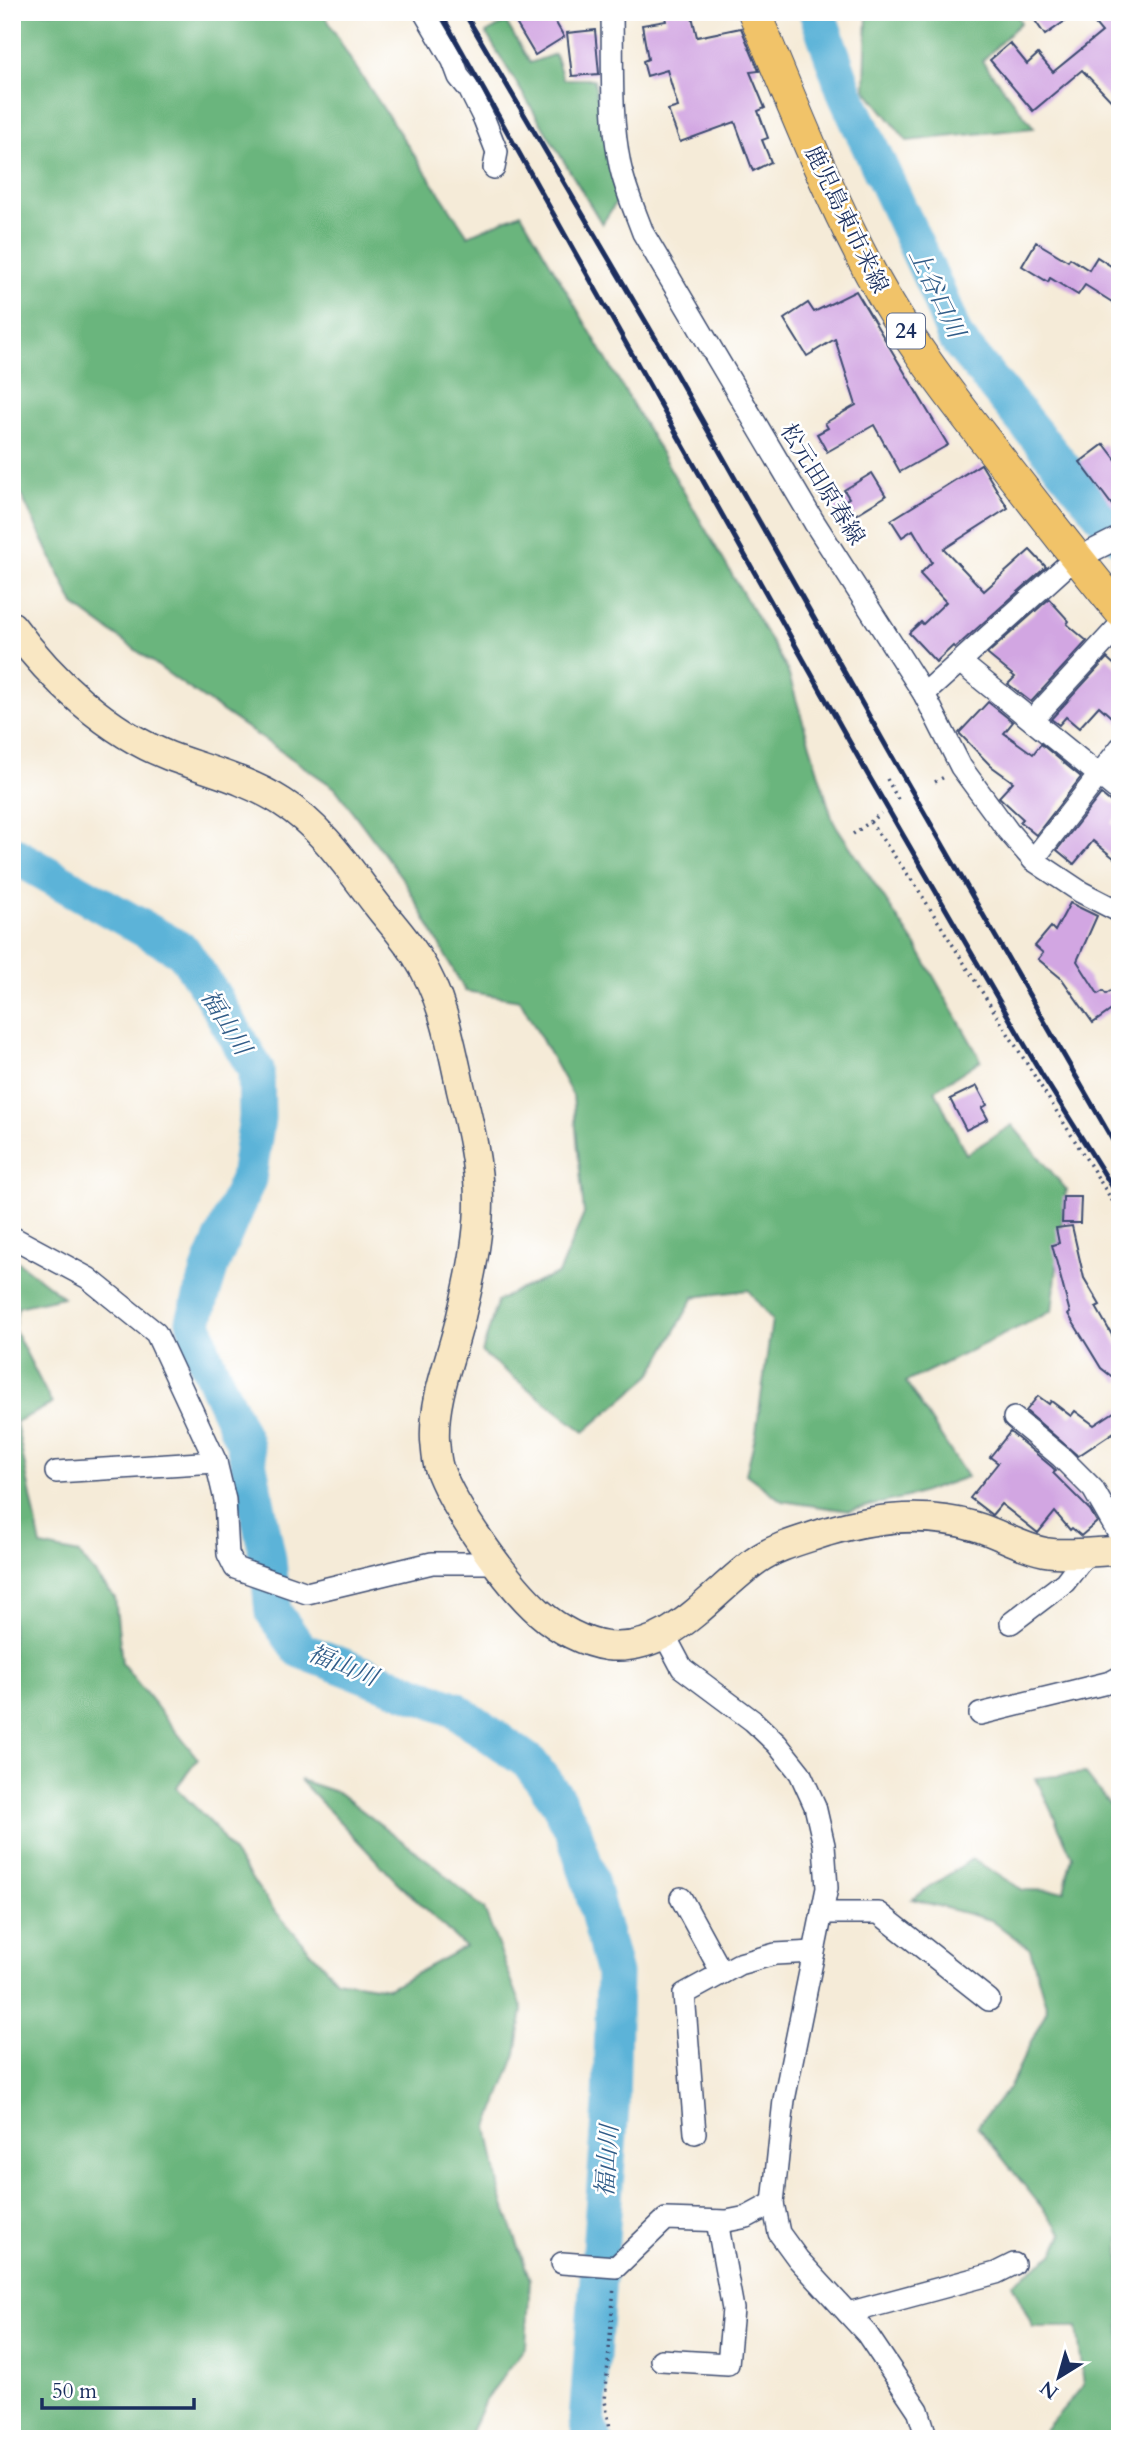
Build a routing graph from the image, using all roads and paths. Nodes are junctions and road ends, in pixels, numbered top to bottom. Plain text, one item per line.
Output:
1 (424, 12) edge
2 (612, 12) edge
3 (754, 12) edge
4 (494, 168) dead end
5 (1120, 537) edge
6 (1088, 553) junction
7 (1120, 611) edge
8 (1120, 625) edge
9 (12, 626) edge
10 (960, 662) junction
11 (924, 694) junction
12 (1033, 719) junction
13 (1120, 748) edge
14 (1099, 774) junction
15 (887, 779) dead end
16 (1120, 792) edge
17 (900, 803) dead end
18 (881, 813) dead end
19 (870, 822) junction
20 (853, 834) dead end
21 (1033, 860) junction
22 (1120, 912) edge
23 (1120, 1213) edge
24 (12, 1237) edge
25 (1014, 1418) dead end
26 (216, 1462) junction
27 (56, 1472) dead end
28 (1120, 1536) edge
29 (1120, 1551) edge
30 (1087, 1552) junction
31 (496, 1563) junction
32 (1012, 1623) dead end
33 (665, 1636) junction
34 (1120, 1677) edge
35 (981, 1714) dead end
36 (681, 1898) dead end
37 (822, 1913) junction
38 (814, 1952) junction
39 (722, 1973) junction
40 (989, 2000) dead end
41 (695, 2133) dead end
42 (773, 2203) junction
43 (717, 2221) junction
44 (562, 2263) dead end
45 (1014, 2264) dead end
46 (616, 2267) junction
47 (848, 2313) junction
48 (661, 2360) dead end
49 (612, 2439) edge
50 (927, 2439) edge

1 - 4 street
2 - 11 street, 松元田原春線
3 - 6 main road, 鹿児島東市来線 / 24
5 - 6 street
6 - 7 main road, 鹿児島東市来線 / 24
6 - 10 street
8 - 12 street
9 - 31 street
10 - 11 street
10 - 12 street
11 - 21 street, 松元田原春線
12 - 14 street
13 - 14 street
14 - 16 street
14 - 21 street
15 - 17 path
18 - 19 path
19 - 20 path
19 - 23 path
21 - 22 street, 松元田原春線
24 - 26 street
25 - 28 street
26 - 27 street
26 - 31 street
29 - 30 street
30 - 32 street
30 - 33 street
31 - 33 street
33 - 37 street
34 - 35 street
36 - 39 street
37 - 38 street
37 - 40 street
38 - 39 street
38 - 42 street
39 - 41 street
42 - 43 street
42 - 47 street
43 - 46 street
43 - 48 street
44 - 46 street
45 - 47 street
46 - 49 path
47 - 50 street

